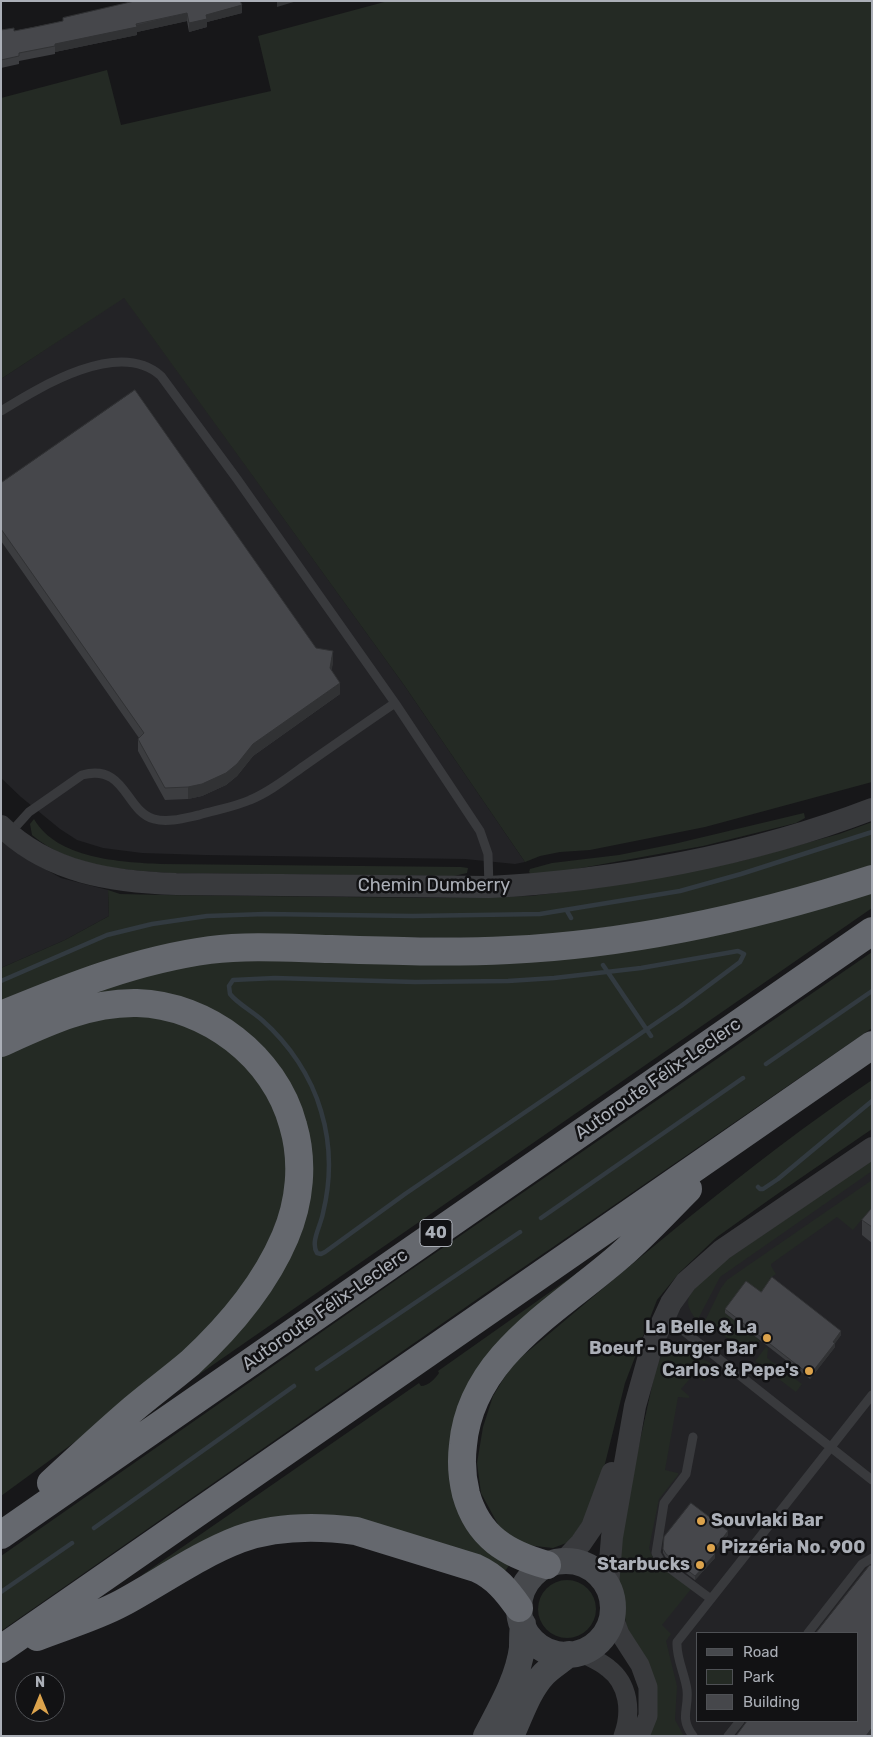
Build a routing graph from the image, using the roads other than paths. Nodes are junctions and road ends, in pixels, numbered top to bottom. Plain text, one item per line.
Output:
1 (1, 410) edge
2 (395, 703) junction
3 (872, 809) edge
4 (5, 830) edge
5 (872, 878) edge
6 (489, 887) junction
7 (872, 931) edge
8 (1, 1015) edge
9 (1, 1043) edge
10 (872, 1046) edge
11 (741, 1137) junction
12 (872, 1148) edge
13 (663, 1318) junction
14 (872, 1395) edge
15 (635, 1406) junction
16 (693, 1437) dead end
17 (830, 1447) junction
18 (872, 1480) edge
19 (1, 1527) edge
20 (1, 1535) edge
21 (872, 1558) edge
22 (555, 1563) junction
23 (608, 1586) junction
24 (711, 1599) junction
25 (613, 1615) junction
26 (521, 1616) junction
27 (809, 1632) edge
28 (1, 1650) edge
29 (575, 1653) junction
30 (739, 1722) edge
31 (486, 1736) edge
32 (511, 1736) edge
33 (623, 1736) edge
34 (640, 1736) edge
35 (694, 1736) edge
36 (728, 1736) edge

1 - 2 lane
2 - 4 lane
2 - 6 lane
3 - 6 street, Chemin Dumberry
4 - 6 street, Chemin Dumberry
5 - 8 highway
7 - 20 highway, Autoroute Félix-Leclerc / 40
9 - 19 highway
10 - 11 highway
11 - 22 highway
11 - 28 highway
12 - 13 street
13 - 15 street
13 - 17 lane
14 - 17 lane
15 - 22 street
15 - 23 street
16 - 24 lane
17 - 18 lane
17 - 24 lane
21 - 27 lane
22 - 23 main road
22 - 26 main road
23 - 25 main road
24 - 35 lane
25 - 29 main road
25 - 34 street
26 - 28 highway
26 - 29 main road
26 - 31 main road
29 - 32 main road
29 - 33 street
30 - 36 lane

